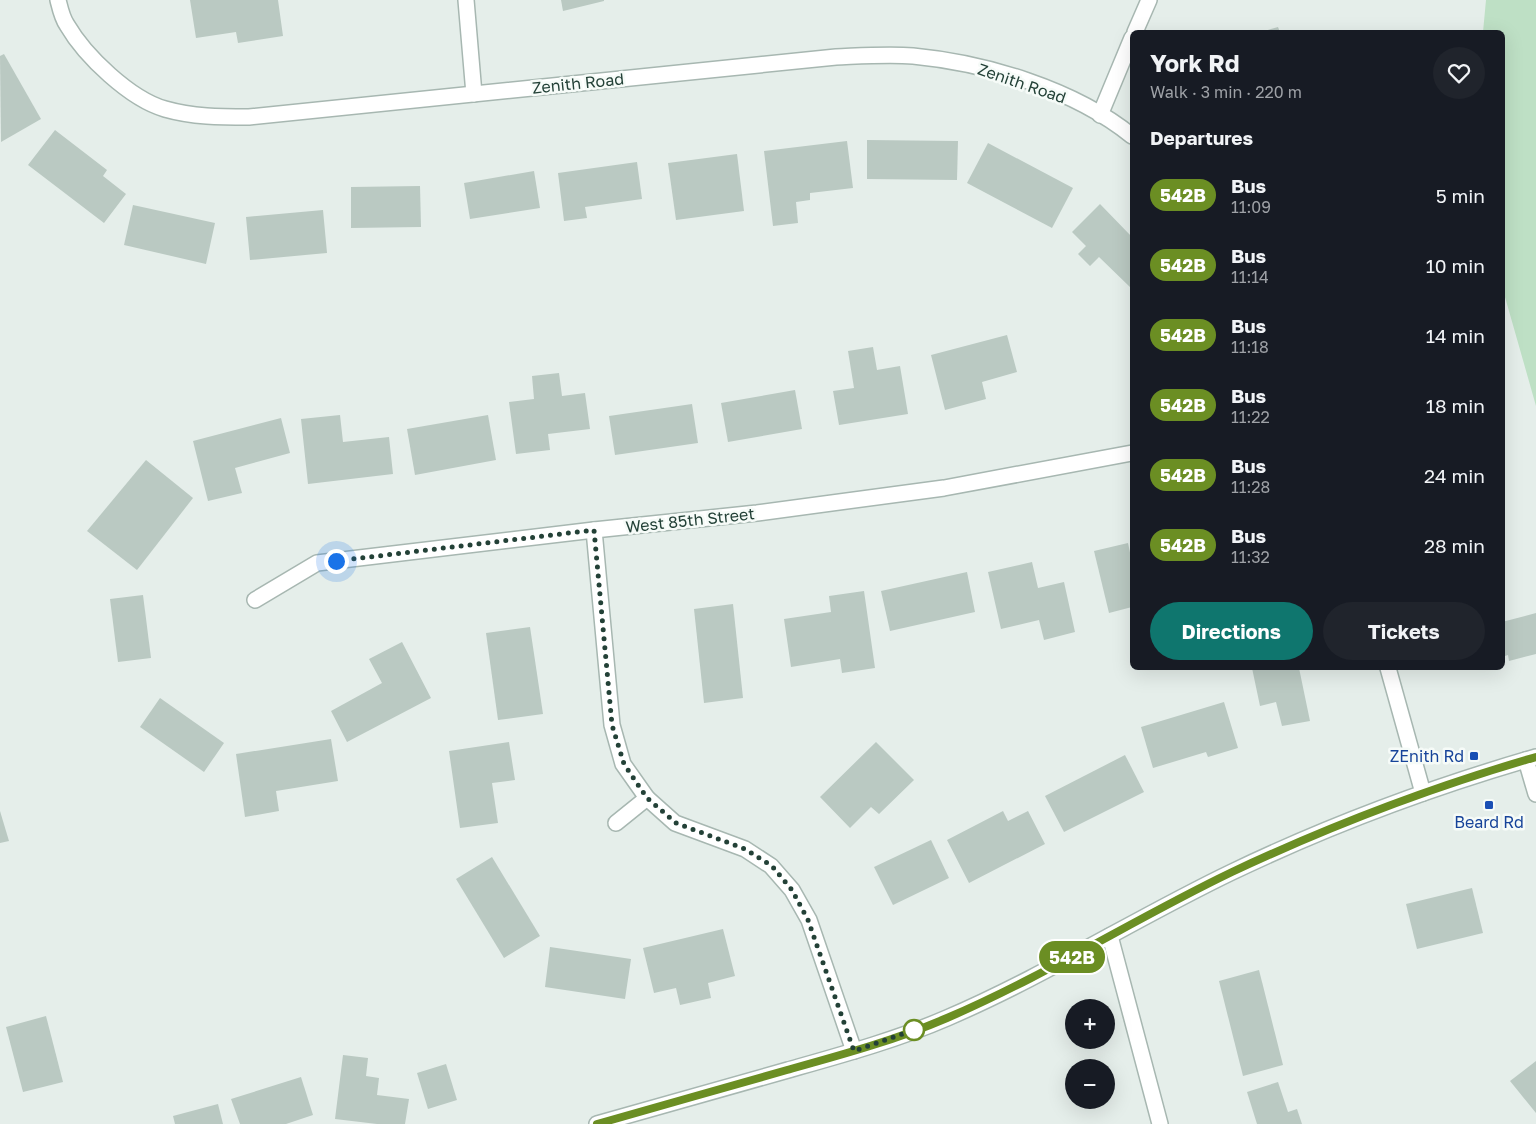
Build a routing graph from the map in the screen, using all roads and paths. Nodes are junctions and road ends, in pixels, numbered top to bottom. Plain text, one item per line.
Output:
1 (58, 0) edge
2 (466, 0) edge
3 (1148, 0) edge
4 (1136, 30) edge
5 (1130, 43) edge
6 (474, 94) junction
7 (1100, 115) junction
8 (1130, 135) edge
9 (1130, 453) edge
10 (594, 530) junction
11 (256, 600) dead end
12 (1389, 670) edge
13 (1531, 758) edge
14 (1423, 793) junction
15 (1536, 794) edge
16 (647, 798) junction
17 (616, 823) dead end
18 (1110, 936) junction
19 (854, 1051) junction
20 (597, 1124) edge
21 (1160, 1124) edge

1 - 6 street, Zenith Road
2 - 6 street
3 - 4 street
5 - 7 street
6 - 7 street, Zenith Road
7 - 8 street, Zenith Road
9 - 10 street, West 85th Street
10 - 11 street, West 85th Street
10 - 16 street
12 - 14 street
13 - 14 street
13 - 15 street
14 - 18 street
16 - 17 street
16 - 19 street
18 - 19 street
18 - 21 street
19 - 20 street

